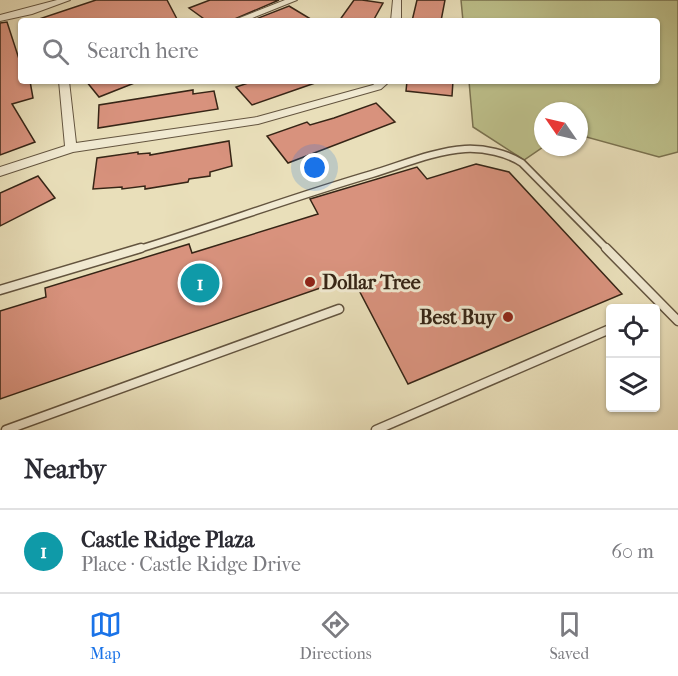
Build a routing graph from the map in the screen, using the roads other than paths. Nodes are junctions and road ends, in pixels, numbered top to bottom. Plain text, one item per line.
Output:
1 (66, 0) edge
2 (293, 0) edge
3 (397, 0) edge
4 (29, 12) junction
5 (0, 18) edge
6 (33, 18) edge
7 (245, 18) edge
8 (396, 18) edge
9 (64, 84) edge
10 (382, 84) edge
11 (71, 148) junction
12 (0, 172) edge
13 (0, 290) edge
14 (655, 304) edge
15 (339, 309) dead end
16 (660, 309) edge
17 (678, 321) edge
18 (606, 331) edge
19 (6, 430) edge
20 (376, 430) edge

1 - 4 street
2 - 7 street
3 - 8 street
4 - 5 street
4 - 6 street
9 - 11 street
10 - 11 street
11 - 12 street
13 - 14 lane
15 - 19 lane
16 - 17 lane
18 - 20 lane

